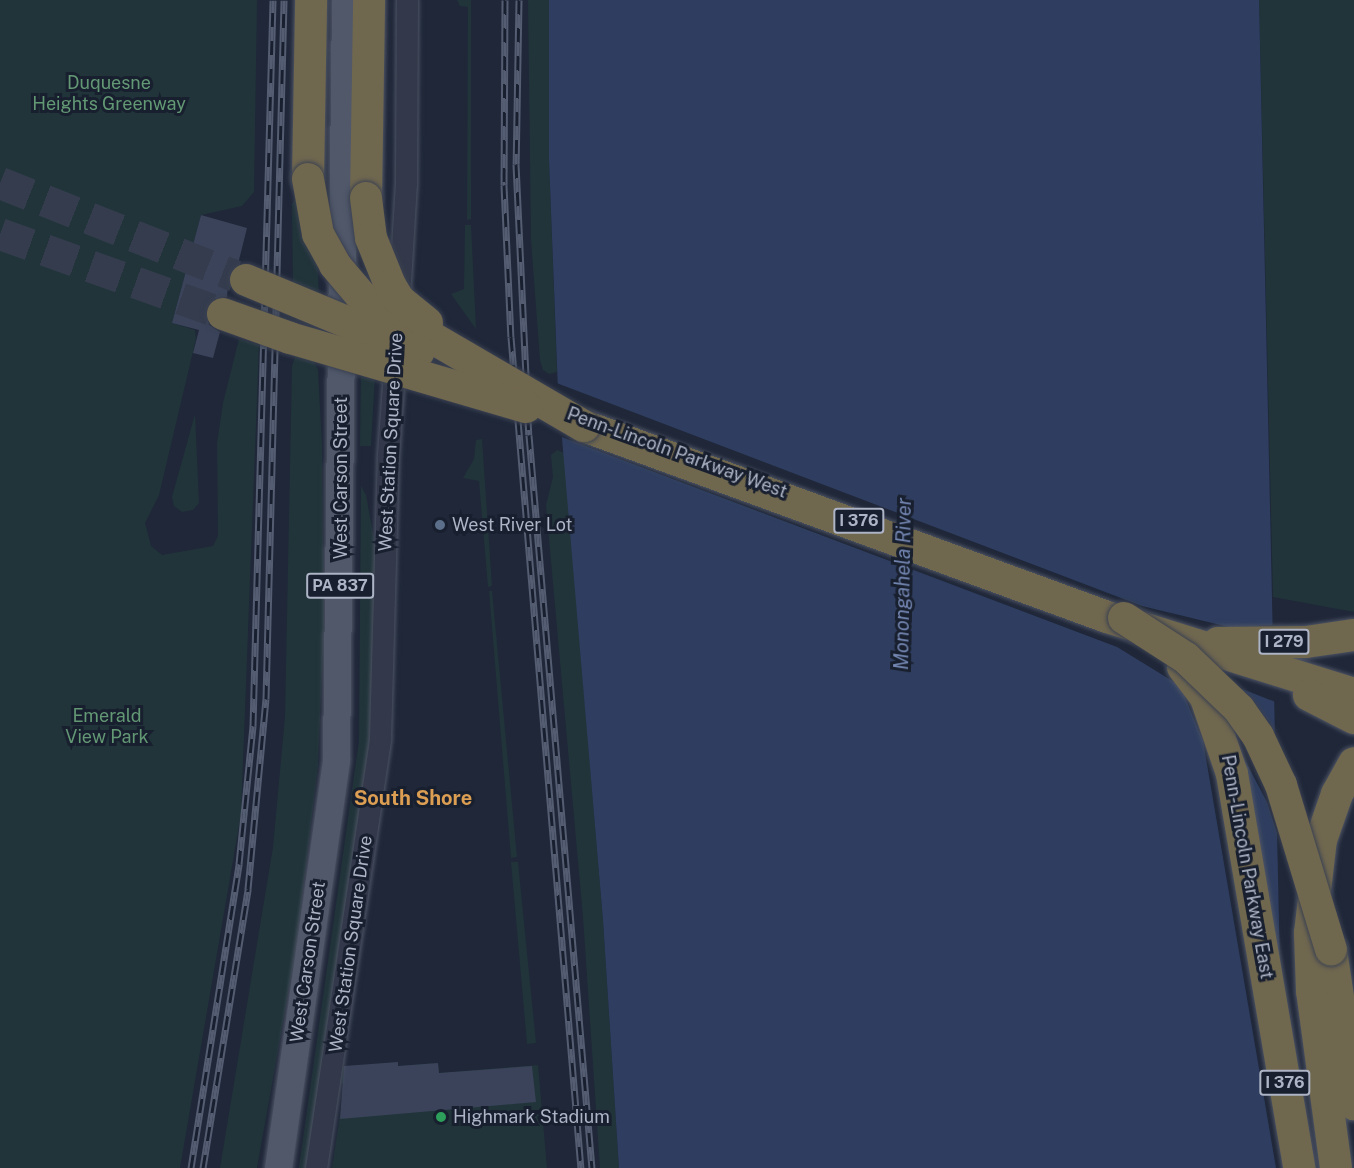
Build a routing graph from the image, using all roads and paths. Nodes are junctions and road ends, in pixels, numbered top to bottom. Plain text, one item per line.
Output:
1 (311, 0) edge
2 (345, 0) edge
3 (369, 0) edge
4 (407, 0) edge
5 (240, 278) tunnel mouth
6 (223, 314) tunnel mouth
7 (590, 425) junction
8 (1115, 617) junction
9 (1354, 635) edge
10 (1227, 651) junction
11 (1354, 695) edge
12 (1354, 718) edge
13 (1354, 763) edge
14 (1331, 950) junction
15 (1354, 1041) edge
16 (1354, 1104) edge
17 (1336, 1166) edge
18 (278, 1168) edge
19 (316, 1168) edge
20 (1299, 1168) edge

1 - 7 highway, bridge
2 - 18 main road, West Carson Street / PA 837
3 - 7 highway, bridge
4 - 19 street, West Station Square Drive
5 - 7 highway, Penn-Lincoln Parkway West / I 376, bridge
6 - 7 highway, Penn-Lincoln Parkway West / I 376, bridge
7 - 8 highway, Penn-Lincoln Parkway West / I 376
8 - 10 highway, I 279
8 - 14 highway, Penn-Lincoln Parkway East / I 376, bridge
8 - 20 highway, Penn-Lincoln Parkway East / I 376
9 - 10 highway, I 279
10 - 11 highway, I 279
10 - 12 highway
13 - 17 highway
14 - 15 highway, Penn-Lincoln Parkway East / I 376
14 - 16 highway

